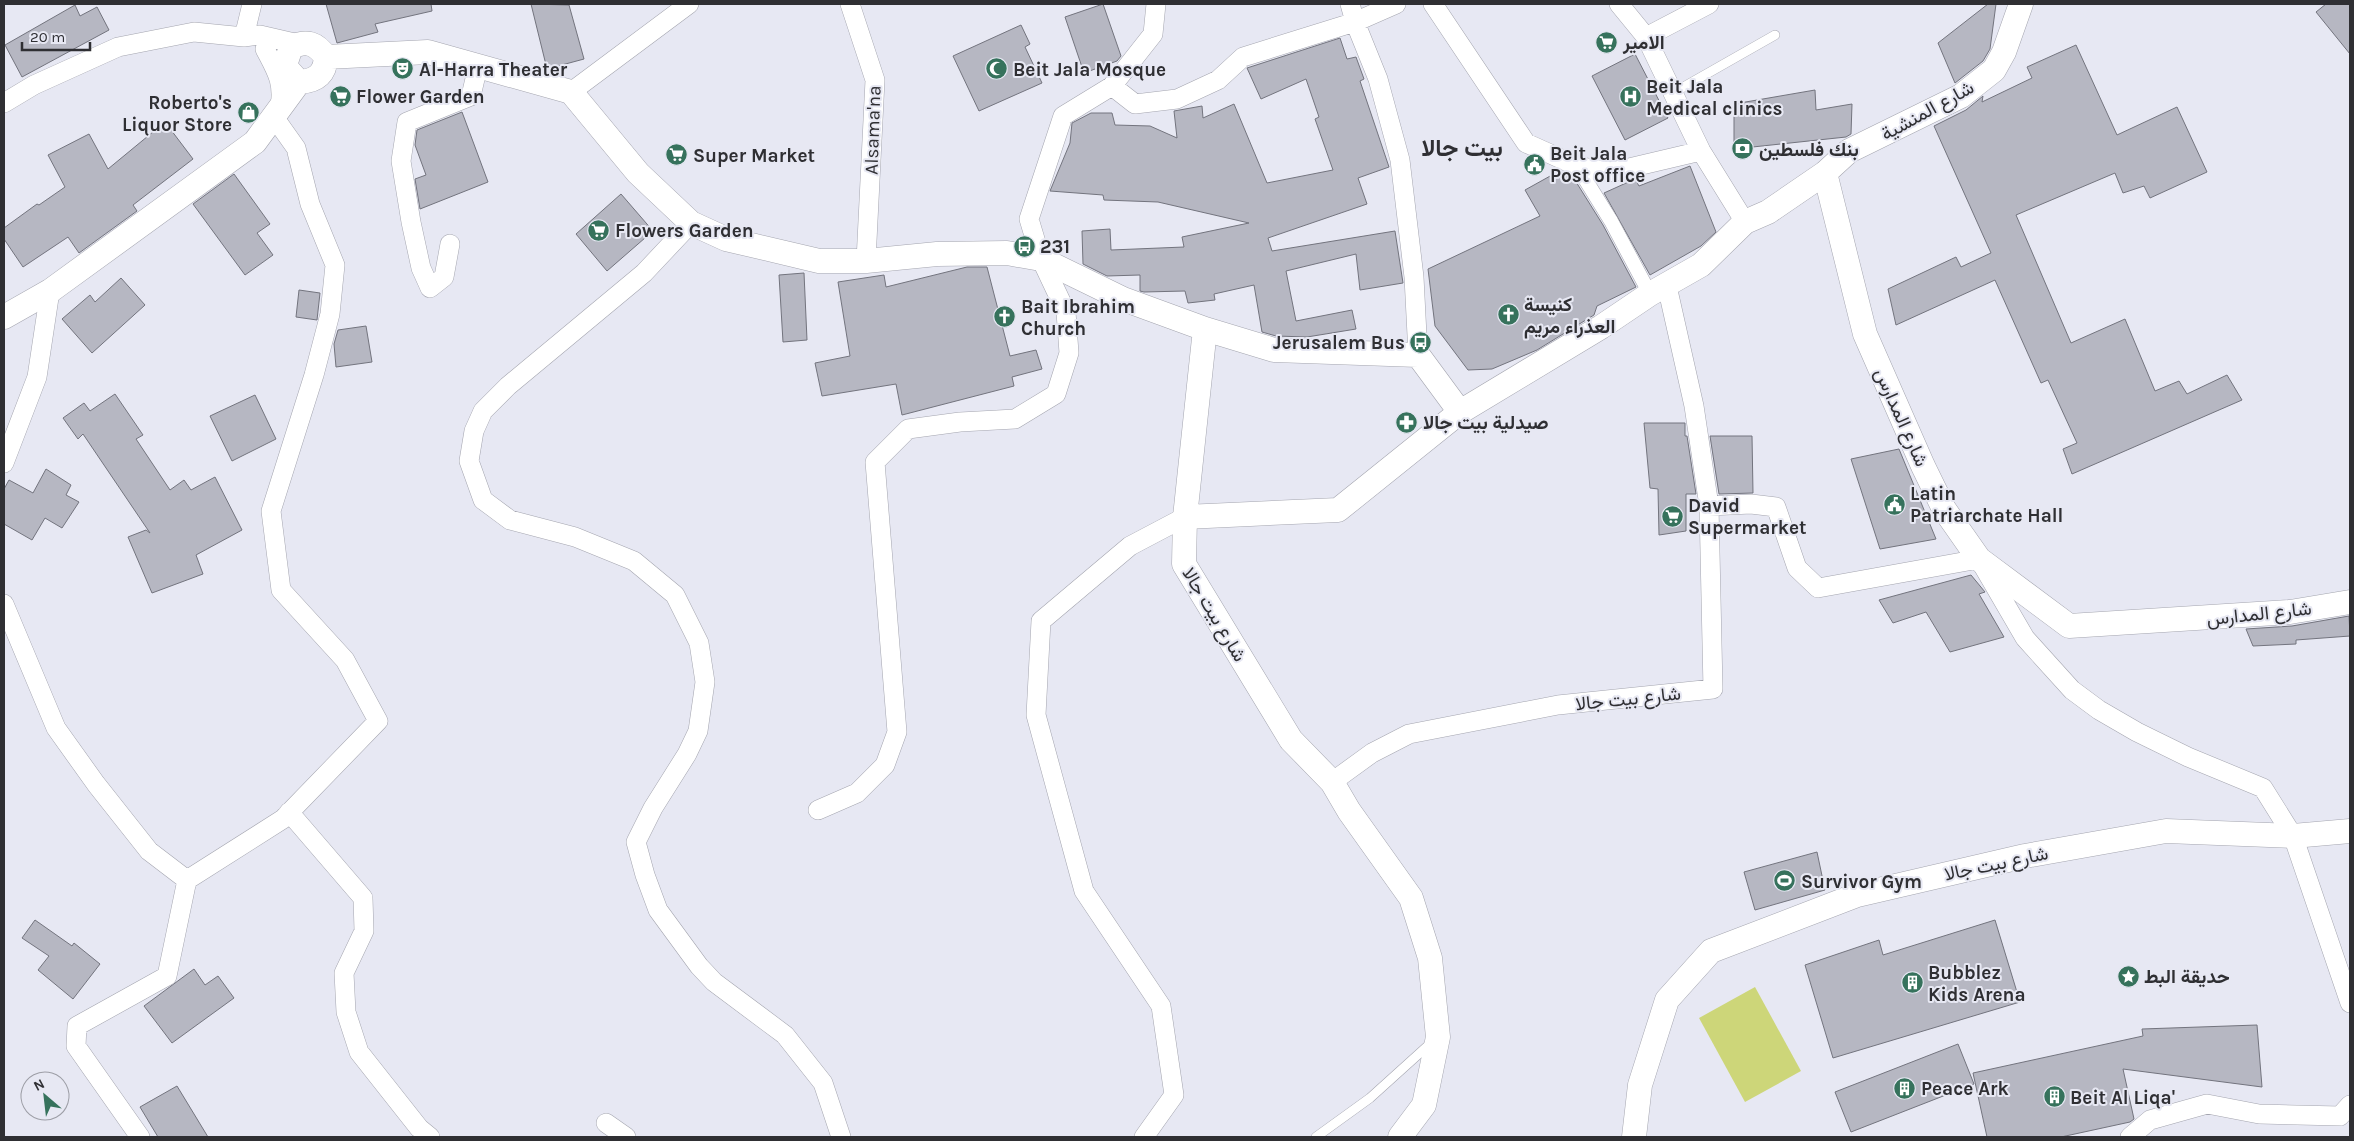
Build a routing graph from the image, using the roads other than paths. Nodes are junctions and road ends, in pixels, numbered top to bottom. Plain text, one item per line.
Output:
1 (252, 4) edge
2 (689, 4) edge
3 (850, 4) edge
4 (1156, 4) edge
5 (1396, 4) edge
6 (1434, 4) edge
7 (1619, 4) edge
8 (1709, 4) edge
9 (2020, 4) edge
10 (1352, 13) edge
11 (1775, 35) dead end
12 (244, 37) junction
13 (1646, 37) junction
14 (299, 44) junction
15 (265, 49) junction
16 (326, 57) junction
17 (478, 66) junction
18 (293, 76) junction
19 (1112, 86) junction
20 (571, 92) junction
21 (1673, 93) junction
22 (4, 103) edge
23 (277, 112) junction
24 (1702, 151) junction
25 (1577, 166) junction
26 (1825, 173) junction
27 (1745, 222) junction
28 (691, 223) junction
29 (450, 244) dead end
30 (1041, 259) junction
31 (866, 260) junction
32 (50, 290) junction
33 (1659, 290) junction
34 (4, 317) edge
35 (1205, 329) junction
36 (1418, 355) junction
37 (1460, 412) junction
38 (4, 463) edge
39 (1708, 506) junction
40 (1186, 516) junction
41 (1979, 560) junction
42 (2350, 602) edge
43 (4, 604) edge
44 (1332, 782) junction
45 (818, 810) dead end
46 (289, 812) junction
47 (2350, 831) edge
48 (2293, 836) junction
49 (186, 880) junction
50 (2350, 1002) edge
51 (1438, 1037) junction
52 (2350, 1105) edge
53 (606, 1123) dead end
54 (140, 1137) edge
55 (430, 1137) edge
56 (626, 1137) edge
57 (841, 1137) edge
58 (1144, 1137) edge
59 (1316, 1137) edge
60 (1400, 1137) edge
61 (1634, 1137) edge
62 (2130, 1137) edge

1 - 12 street
2 - 20 street
3 - 31 street, Alsama'na
4 - 19 street
5 - 10 street
6 - 25 street
7 - 13 street
8 - 13 street
9 - 26 street, شارع المنشية
10 - 19 street
10 - 36 street
11 - 21 lane
12 - 14 street
12 - 15 street
12 - 22 street
13 - 21 street
14 - 16 street
14 - 18 street
15 - 18 street
15 - 23 street
16 - 17 street
16 - 18 street
17 - 20 street
17 - 29 street
18 - 23 street
19 - 30 street
20 - 28 street
21 - 24 street
23 - 32 street
23 - 46 street
24 - 25 street
24 - 27 street
25 - 33 street
26 - 27 street, شارع المنشية
26 - 41 street, شارع المدارس
27 - 33 street
28 - 31 street
28 - 57 street
30 - 31 street
30 - 35 street
30 - 45 street
32 - 34 street
32 - 38 street
33 - 37 street
33 - 39 street, شارع بيت جالا
35 - 36 street
35 - 40 street, شارع بيت جالا
36 - 37 street
37 - 40 street
39 - 41 street
39 - 44 street, شارع بيت جالا
40 - 44 street, شارع بيت جالا
40 - 58 street
41 - 42 street, شارع المدارس
41 - 48 street
43 - 49 street
44 - 51 street, شارع بيت جالا
46 - 49 street
46 - 55 street
47 - 48 street, شارع بيت جالا
48 - 50 street
48 - 61 street, شارع بيت جالا
49 - 54 street
51 - 59 lane
51 - 60 street, شارع بيت جالا
52 - 62 street
53 - 56 street

